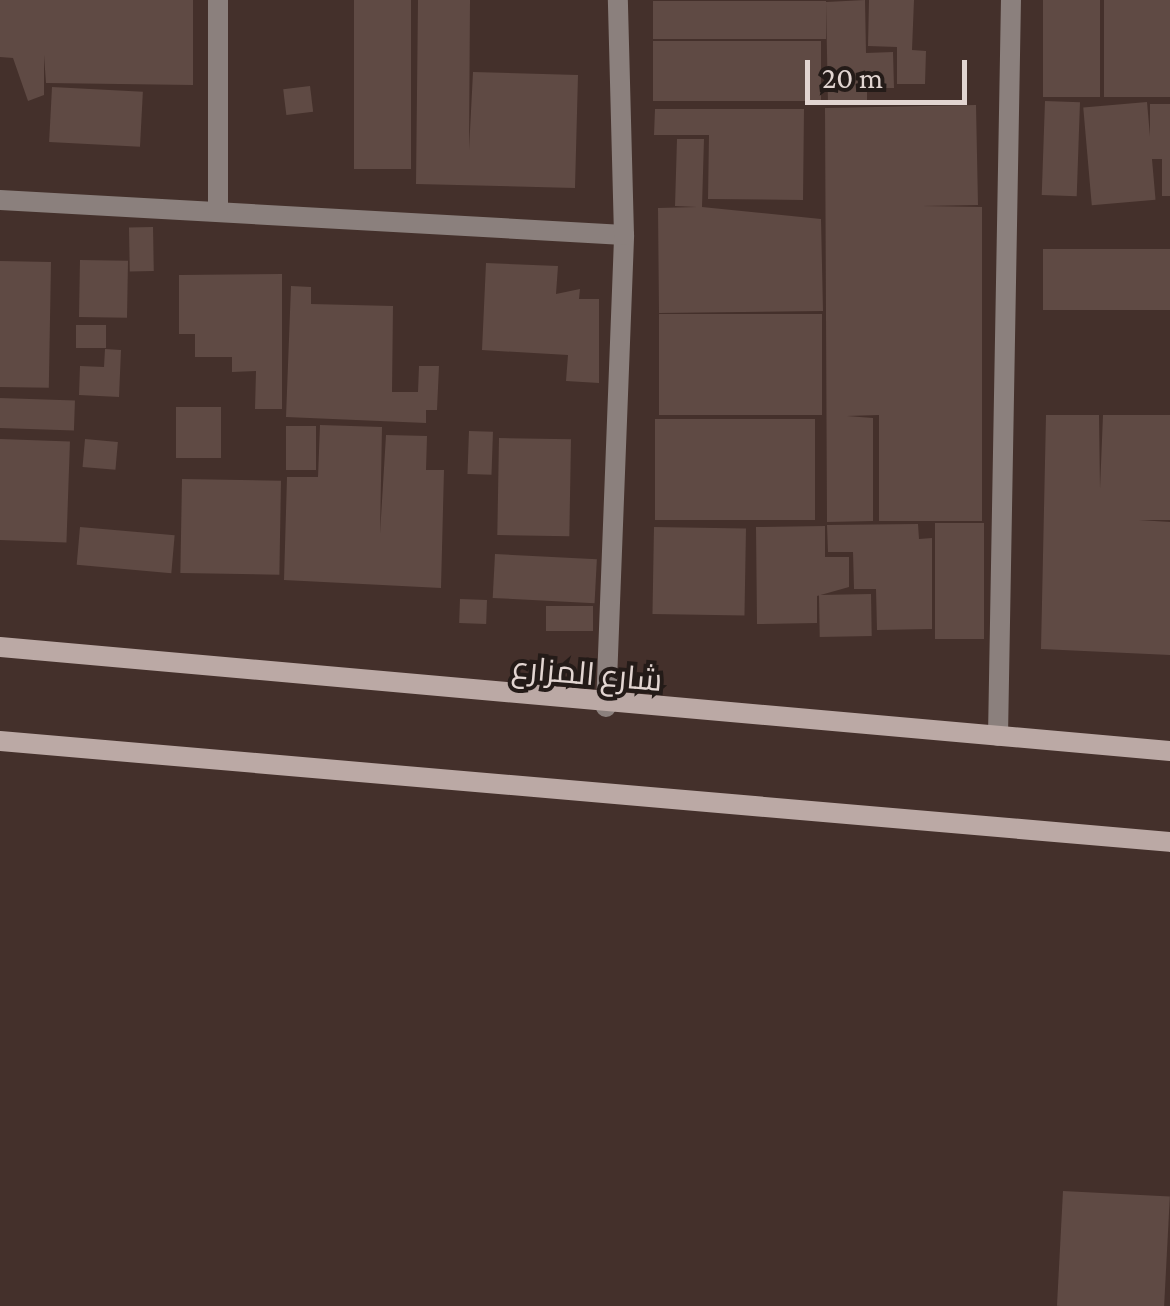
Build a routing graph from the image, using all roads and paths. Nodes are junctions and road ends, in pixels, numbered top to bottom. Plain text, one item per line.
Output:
1 (218, 0) edge
2 (618, 0) edge
3 (1011, 0) edge
4 (0, 200) edge
5 (218, 212) junction
6 (624, 235) junction
7 (0, 647) edge
8 (606, 707) junction
9 (998, 736) junction
10 (0, 742) edge
11 (1170, 751) edge
12 (1170, 842) edge

1 - 5 street
2 - 6 street
3 - 9 street
4 - 5 street
5 - 6 street
6 - 8 street
7 - 8 street, شارع المزارع
8 - 9 street, شارع المزارع
9 - 11 street, شارع المزارع
10 - 12 street

